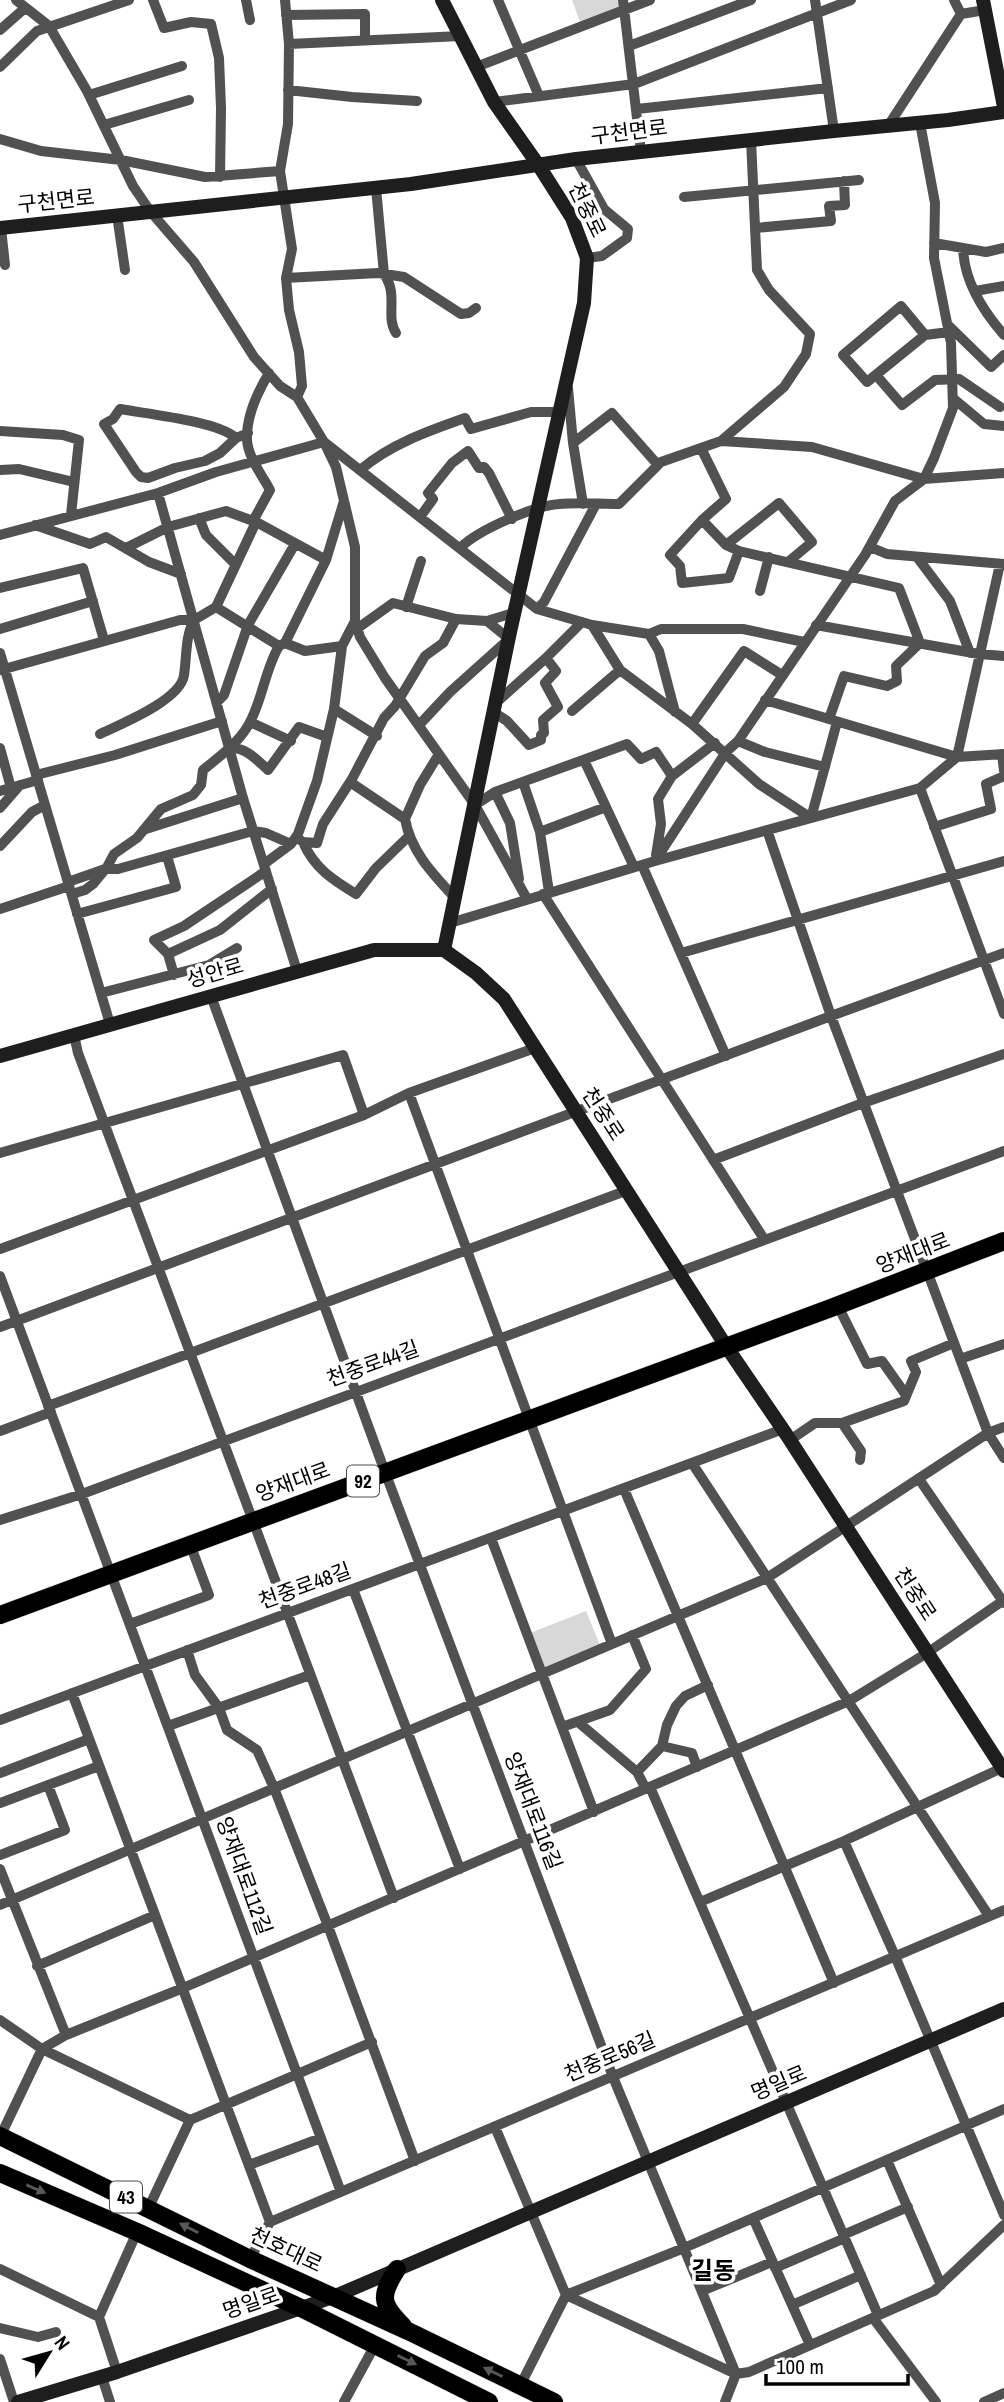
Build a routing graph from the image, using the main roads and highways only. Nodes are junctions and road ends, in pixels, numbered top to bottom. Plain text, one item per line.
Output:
1 (442, 0) edge
2 (984, 5) edge
3 (1004, 109) edge
4 (540, 166) junction
5 (0, 228) edge
6 (444, 950) junction
7 (0, 1056) edge
8 (1004, 1241) edge
9 (726, 1346) junction
10 (0, 1615) edge
11 (1003, 1768) edge
12 (1004, 2009) edge
13 (0, 2136) edge
14 (0, 2173) edge
15 (397, 2269) junction
16 (333, 2297) junction
17 (301, 2308) junction
18 (408, 2331) junction
19 (16, 2402) edge
20 (489, 2402) edge
21 (554, 2402) edge

1 - 4 main road, 천중로
2 - 3 main road
3 - 4 main road, 구천면로
4 - 5 main road, 구천면로
4 - 6 main road, 천중로
6 - 7 main road, 성안로
6 - 9 main road, 천중로
8 - 9 main road, 양재대로 / 92
9 - 10 main road, 양재대로 / 92
9 - 11 main road, 천중로
12 - 15 main road, 명일로
16 -> 13 main road, 천호대로 / 43
14 -> 17 main road, 43
15 - 16 main road, 명일로
15 - 18 main road
16 - 17 main road, 명일로
16 - 18 main road, 천호대로 / 43
17 - 19 main road, 명일로
17 -> 20 main road, 43
21 -> 18 main road, 천호대로 / 43

